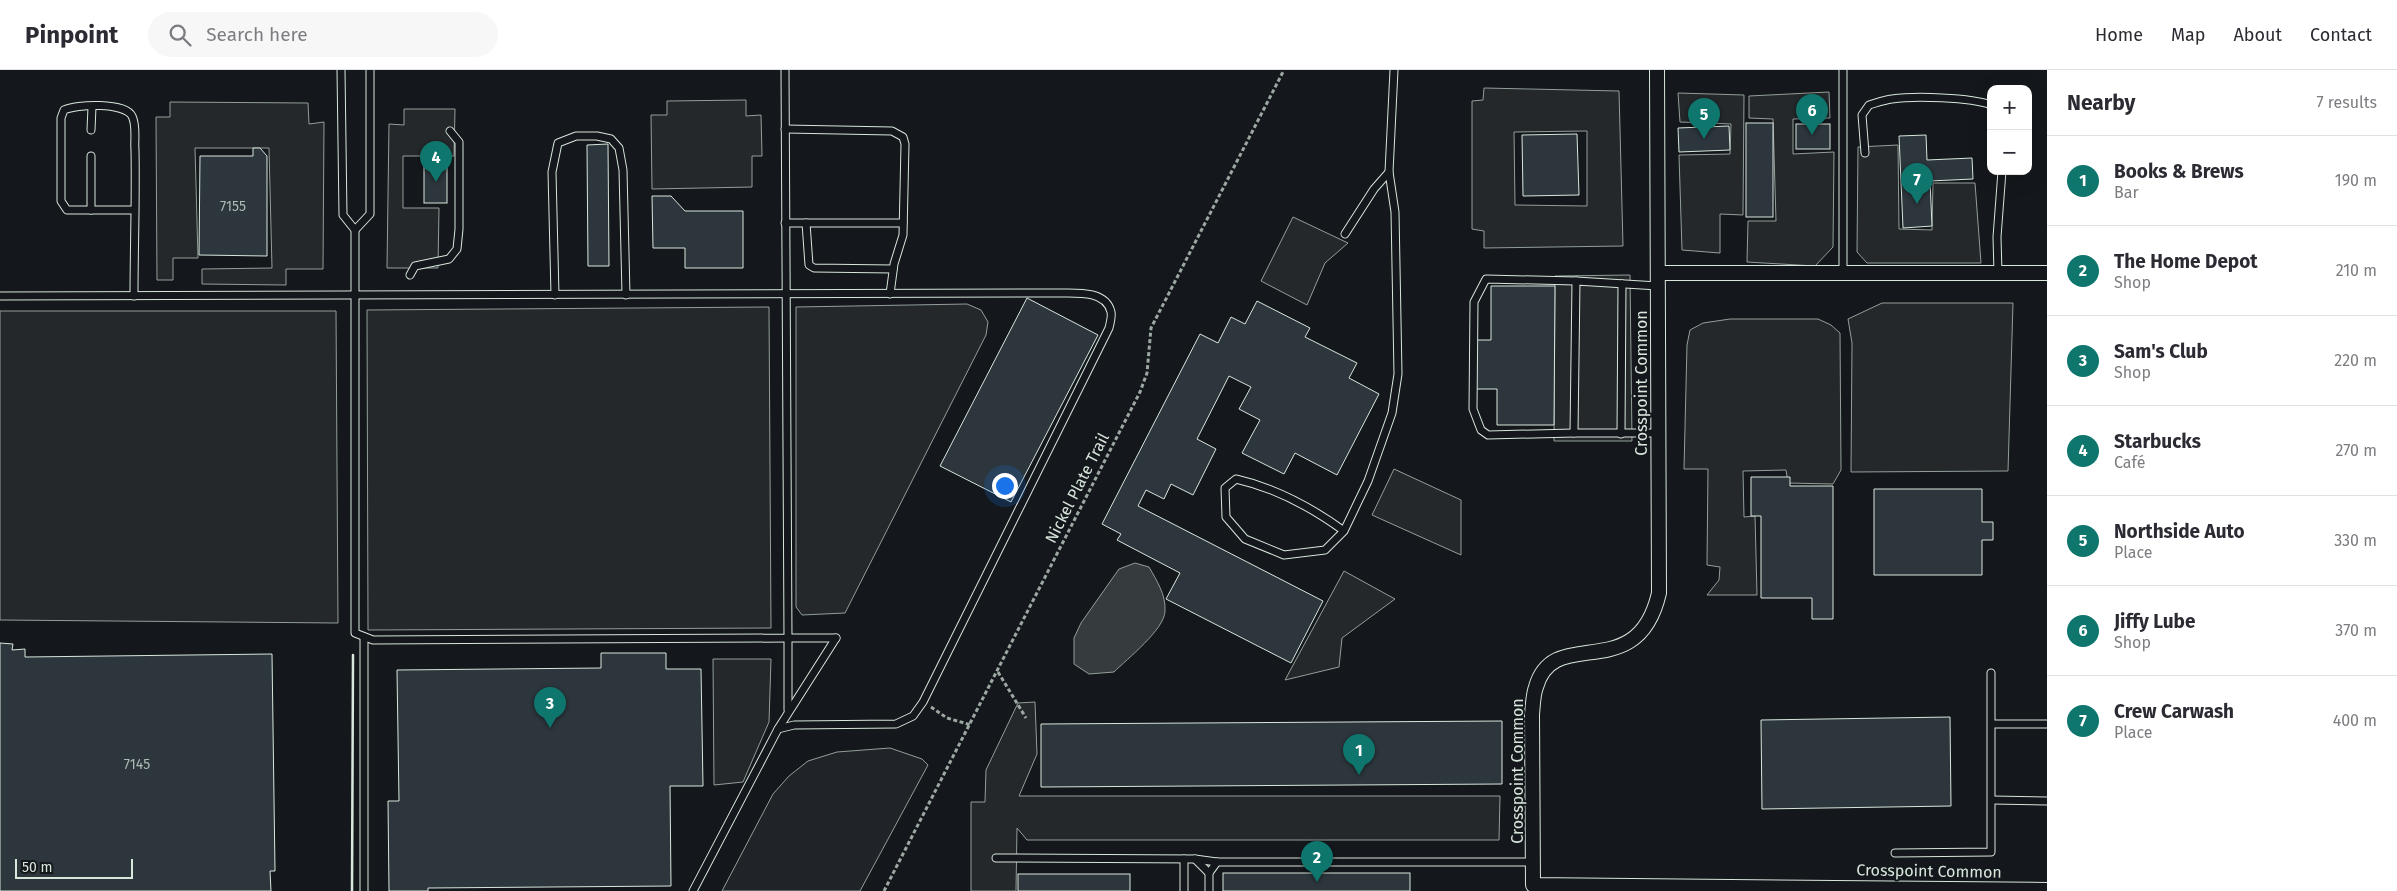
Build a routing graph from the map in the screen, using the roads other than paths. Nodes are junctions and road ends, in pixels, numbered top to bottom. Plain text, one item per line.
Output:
1 (342, 70) edge
2 (370, 70) edge
3 (785, 70) edge
4 (1394, 70) edge
5 (1657, 70) edge
6 (1844, 70) edge
7 (1987, 103) edge
8 (92, 107) junction
9 (785, 129) junction
10 (91, 130) dead end
11 (450, 131) dead end
12 (1865, 153) dead end
13 (91, 156) dead end
14 (1389, 172) junction
15 (2002, 175) edge
16 (91, 210) junction
17 (135, 210) junction
18 (785, 223) junction
19 (806, 223) junction
20 (903, 223) junction
21 (355, 230) junction
22 (1345, 234) dead end
23 (893, 269) junction
24 (1844, 273) junction
25 (1998, 273) junction
26 (2047, 273) edge
27 (410, 275) dead end
28 (1659, 280) junction
29 (1576, 281) junction
30 (1622, 284) junction
31 (785, 294) junction
32 (890, 294) junction
33 (555, 295) junction
34 (626, 295) junction
35 (0, 296) edge
36 (134, 296) junction
37 (354, 296) junction
38 (1659, 433) junction
39 (1574, 434) junction
40 (1621, 434) junction
41 (1344, 530) junction
42 (364, 637) junction
43 (788, 638) junction
44 (1991, 673) dead end
45 (788, 710) junction
46 (1992, 724) junction
47 (2047, 724) edge
48 (778, 729) junction
49 (1992, 800) junction
50 (2047, 801) edge
51 (1894, 853) dead end
52 (996, 858) dead end
53 (1184, 859) junction
54 (1195, 859) junction
55 (1217, 862) junction
56 (1534, 862) junction
57 (1209, 873) junction
58 (1744, 889) edge
59 (2047, 890) edge
60 (364, 891) edge
61 (693, 891) edge
62 (1184, 891) edge
63 (1209, 891) edge

1 - 21 lane
2 - 21 lane
3 - 9 lane
4 - 14 lane
5 - 28 street, Crosspoint Common
6 - 24 lane
7 - 12 lane
8 - 10 lane
8 - 16 lane
8 - 17 lane
9 - 18 lane
9 - 20 lane
11 - 27 lane
13 - 16 lane
14 - 22 lane
14 - 41 lane
15 - 25 lane
16 - 17 lane
17 - 36 lane
18 - 19 lane
18 - 31 lane
19 - 20 lane
19 - 23 lane
20 - 23 lane
21 - 37 lane
23 - 32 lane
24 - 25 street
24 - 28 street
25 - 26 street
28 - 30 lane
28 - 38 street, Crosspoint Common
29 - 30 lane
29 - 39 lane
29 - 39 lane
30 - 40 lane
31 - 32 lane
31 - 34 lane
31 - 43 lane
32 - 48 lane
33 - 34 lane
33 - 34 lane
33 - 37 lane
35 - 36 lane
36 - 37 lane
37 - 42 lane
38 - 40 lane
38 - 56 street, Crosspoint Common
39 - 40 lane
41 - 41 lane
42 - 43 lane
42 - 60 lane
43 - 45 lane
43 - 45 lane
44 - 46 lane
45 - 48 lane
46 - 47 lane
46 - 49 lane
48 - 61 lane
49 - 50 lane
49 - 51 lane
52 - 53 lane
53 - 54 lane
53 - 62 lane
54 - 55 lane
54 - 57 lane
55 - 56 lane
55 - 57 lane
56 - 58 street, Crosspoint Common
57 - 63 lane
58 - 59 street, Crosspoint Common

